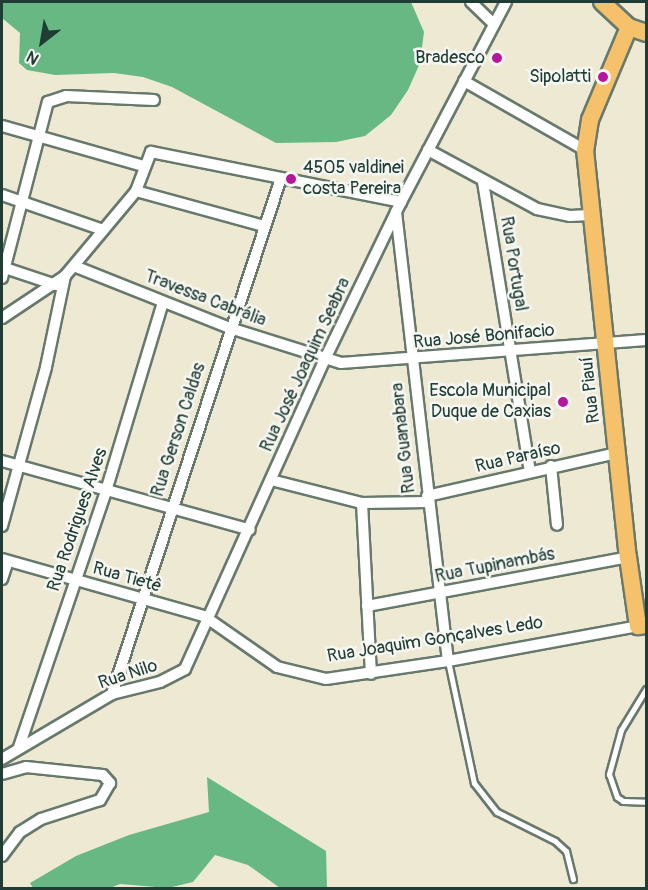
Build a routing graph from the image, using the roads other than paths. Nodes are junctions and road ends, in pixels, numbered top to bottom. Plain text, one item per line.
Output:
1 (471, 2) edge
2 (506, 2) edge
3 (602, 2) edge
4 (494, 24) junction
5 (629, 27) junction
6 (646, 33) edge
7 (464, 81) junction
8 (154, 99) dead end
9 (2, 126) edge
10 (36, 137) junction
11 (428, 150) junction
12 (585, 150) junction
13 (143, 166) junction
14 (281, 178) junction
15 (483, 182) junction
16 (136, 191) junction
17 (2, 195) edge
18 (21, 201) junction
19 (398, 207) junction
20 (590, 215) junction
21 (264, 226) junction
22 (103, 230) junction
23 (74, 266) junction
24 (2, 271) edge
25 (65, 276) junction
26 (56, 285) junction
27 (163, 302) junction
28 (2, 318) edge
29 (230, 328) junction
30 (646, 340) edge
31 (605, 343) junction
32 (510, 351) junction
33 (325, 359) junction
34 (412, 359) junction
35 (617, 453) junction
36 (2, 461) edge
37 (20, 466) junction
38 (551, 466) junction
39 (530, 472) junction
40 (271, 480) junction
41 (106, 491) junction
42 (428, 499) junction
43 (362, 503) junction
44 (171, 508) junction
45 (556, 525) dead end
46 (2, 526) edge
47 (250, 530) junction
48 (628, 557) junction
49 (5, 560) edge
50 (2, 579) edge
51 (75, 580) junction
52 (439, 594) junction
53 (220, 597) joint
54 (141, 599) junction
55 (367, 606) junction
56 (209, 619) junction
57 (642, 625) edge
58 (448, 661) junction
59 (371, 674) junction
60 (646, 689) edge
61 (112, 694) junction
62 (19, 747) junction
63 (2, 759) edge
64 (2, 774) edge
65 (646, 802) edge
66 (2, 856) edge
67 (573, 879) dead end

1 - 4 street
2 - 4 street, Rua José Joaquim Seabra
3 - 5 main road
4 - 7 street, Rua José Joaquim Seabra
5 - 6 main road
5 - 12 main road, Rua Piauí
7 - 11 street, Rua José Joaquim Seabra
7 - 12 street
8 - 10 street
9 - 10 street
10 - 13 street
10 - 18 street
11 - 15 street
11 - 19 street, Rua José Joaquim Seabra
12 - 20 main road, Rua Piauí
13 - 14 street
13 - 16 street
14 - 19 street
14 - 21 street, Rua Gerson Caldas
15 - 20 street
15 - 32 street, Rua Portugal
16 - 21 street
16 - 22 street
17 - 18 street
18 - 22 street
18 - 24 street
19 - 33 street, Rua José Joaquim Seabra
19 - 34 street, Rua Guanabara
20 - 31 main road, Rua Piauí
21 - 29 street, Rua Gerson Caldas
22 - 23 street
23 - 25 street
23 - 27 street, Travessa Cabrália
24 - 26 street
25 - 26 street
25 - 37 street
26 - 28 street
27 - 29 street, Travessa Cabrália
27 - 41 street, Rua Rodrigues Alves
29 - 33 street, Travessa Cabrália
29 - 44 street, Rua Gerson Caldas
30 - 31 street, Rua José Bonifacio
31 - 32 street, Rua José Bonifacio
31 - 35 main road, Rua Piauí
32 - 34 street, Rua José Bonifacio
32 - 39 street, Rua Portugal
33 - 34 street, Rua José Bonifacio
33 - 40 street, Rua José Joaquim Seabra
34 - 42 street, Rua Guanabara
35 - 38 street, Rua Paraíso
35 - 48 main road, Rua Piauí
36 - 37 street
37 - 41 street
37 - 46 street
38 - 39 street, Rua Paraíso
38 - 45 street
39 - 42 street, Rua Paraíso
40 - 43 street, Rua Paraíso
40 - 47 street, Rua José Joaquim Seabra
41 - 44 street
41 - 51 street, Rua Rodrigues Alves
42 - 43 street, Rua Paraíso
42 - 52 street, Rua Guanabara
43 - 55 street
44 - 47 street
44 - 54 street, Rua Gerson Caldas
47 - 53 street, Rua José Joaquim Seabra
48 - 52 street, Rua Tupinambás
48 - 57 main road, Rua Piauí
49 - 50 street
49 - 51 street, Rua Tietê
51 - 54 street, Rua Tietê
51 - 62 street, Rua Rodrigues Alves
52 - 55 street, Rua Tupinambás
52 - 58 street, Rua Guanabara
53 - 56 street, Rua Nilo
54 - 56 street, Rua Tietê
54 - 61 street, Rua Gerson Caldas
55 - 59 street
56 - 59 street, Rua Joaquim Gonçalves Ledo
56 - 61 street, Rua Nilo
57 - 58 street, Rua Joaquim Gonçalves Ledo
58 - 59 street, Rua Joaquim Gonçalves Ledo
58 - 67 lane
60 - 65 lane
61 - 62 street, Rua Nilo
62 - 63 street, Rua Nilo
64 - 66 street

